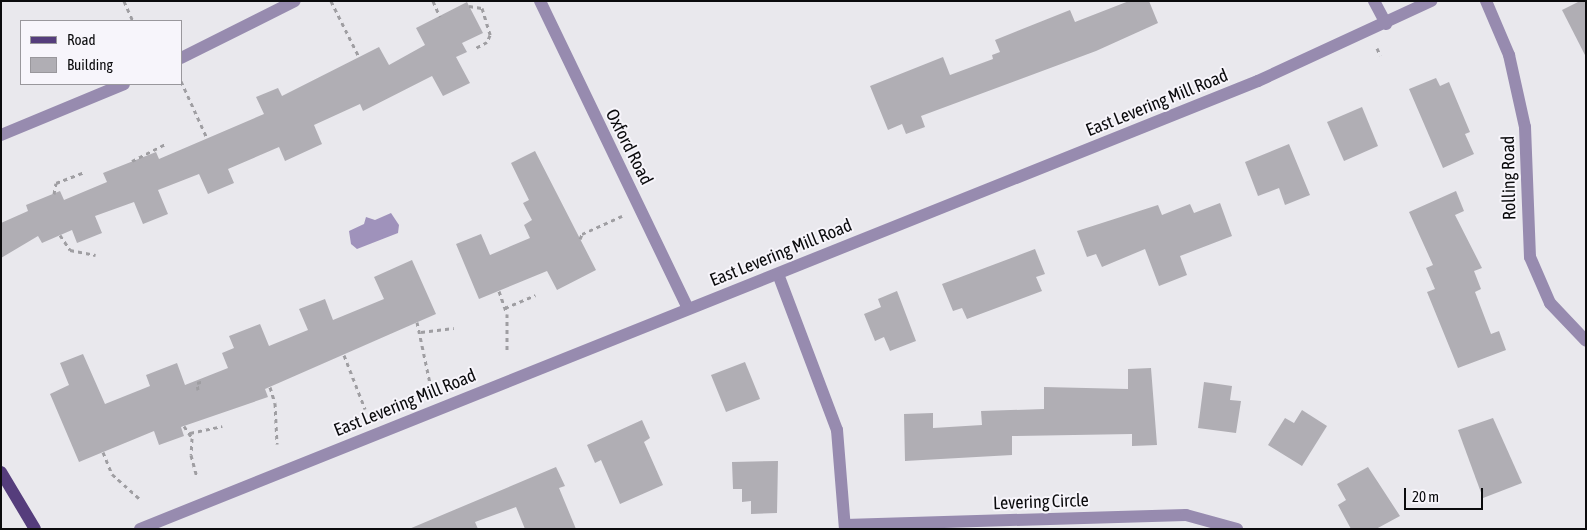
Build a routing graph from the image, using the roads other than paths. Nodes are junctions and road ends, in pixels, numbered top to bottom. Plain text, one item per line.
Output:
1 (295, 1) edge
2 (540, 1) edge
3 (1374, 1) edge
4 (1431, 1) edge
5 (1486, 1) edge
6 (1386, 24) junction
7 (182, 58) edge
8 (122, 85) edge
9 (1, 135) edge
10 (778, 274) junction
11 (688, 308) junction
12 (1586, 341) edge
13 (1, 472) edge
14 (845, 527) edge
15 (35, 529) edge
16 (140, 529) edge
17 (1237, 529) edge

1 - 7 street
2 - 11 street, Oxford Road
3 - 6 street
4 - 6 street, East Levering Mill Road
5 - 12 street, Rolling Road
6 - 10 street, East Levering Mill Road
8 - 9 street
10 - 11 street, East Levering Mill Road
10 - 14 street, Levering Circle
11 - 16 street, East Levering Mill Road
13 - 15 main road
14 - 17 street, Levering Circle

